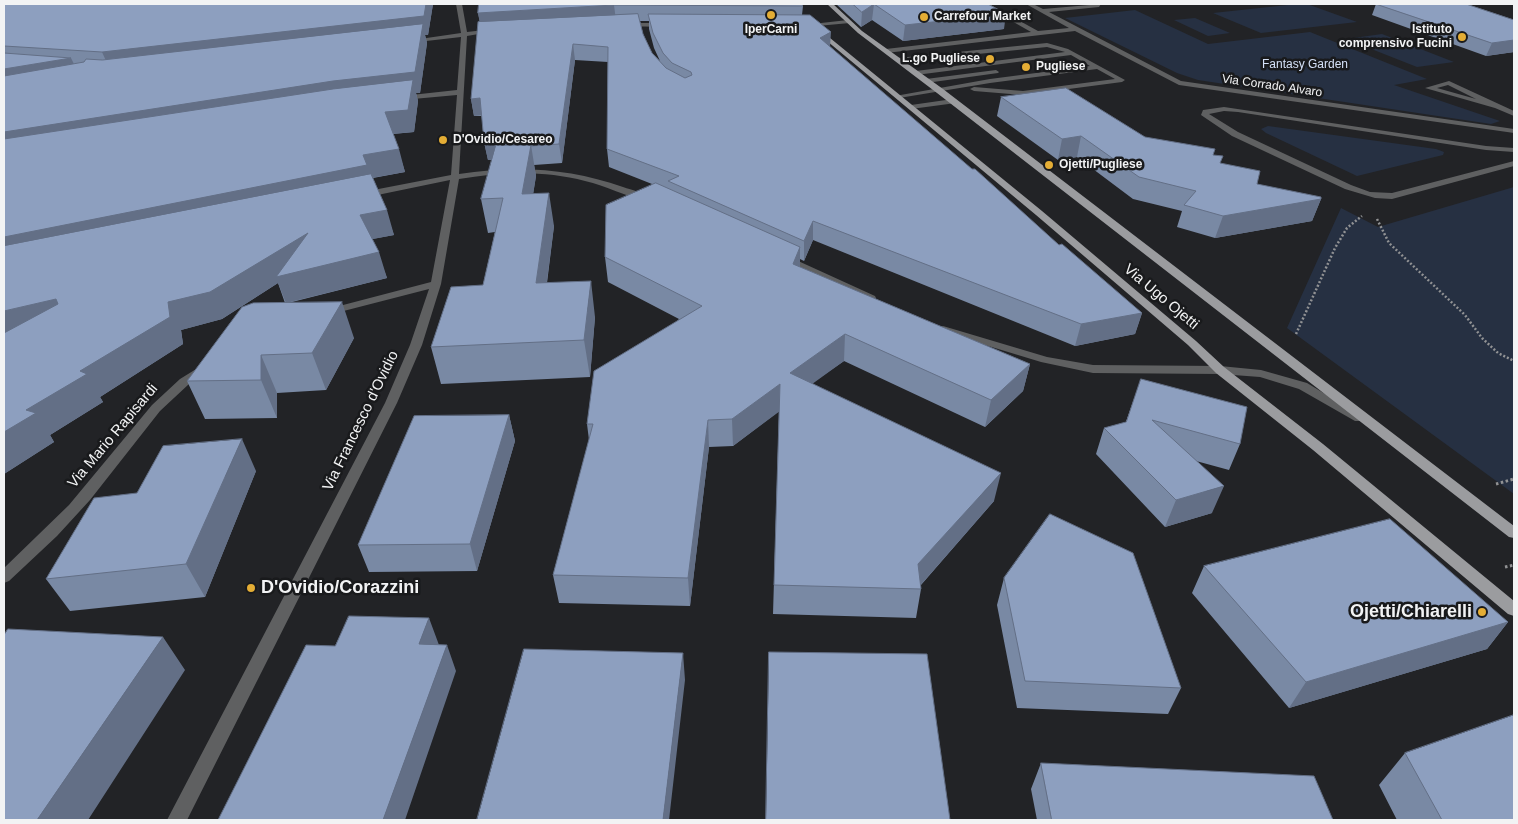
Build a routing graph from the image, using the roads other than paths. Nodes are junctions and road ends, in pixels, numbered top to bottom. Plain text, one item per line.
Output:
1 (459, 4) edge
2 (830, 4) edge
3 (985, 4) edge
4 (1028, 4) edge
5 (1096, 4) edge
6 (1042, 11) junction
7 (803, 17) edge
8 (848, 22) junction
9 (616, 25) edge
10 (644, 25) junction
11 (674, 25) edge
12 (802, 25) edge
13 (811, 26) junction
14 (1074, 29) junction
15 (498, 31) edge
16 (644, 33) edge
17 (1037, 33) junction
18 (464, 34) junction
19 (403, 42) edge
20 (886, 52) junction
21 (1072, 53) junction
22 (898, 60) junction
23 (1085, 60) junction
24 (1076, 62) dead end
25 (1046, 66) dead end
26 (1097, 67) junction
27 (1017, 69) dead end
28 (1007, 70) dead end
29 (916, 73) junction
30 (1109, 73) junction
31 (926, 81) junction
32 (974, 89) junction
33 (940, 90) junction
34 (460, 92) junction
35 (898, 96) junction
36 (390, 100) edge
37 (953, 101) junction
38 (1494, 106) junction
39 (911, 107) junction
40 (1514, 114) edge
41 (1514, 131) edge
42 (1514, 150) edge
43 (1514, 164) edge
44 (455, 176) junction
45 (349, 198) edge
46 (658, 203) edge
47 (774, 253) edge
48 (436, 284) junction
49 (882, 303) edge
50 (320, 315) edge
51 (935, 325) edge
52 (215, 362) edge
53 (1220, 370) junction
54 (1376, 427) junction
55 (1514, 533) edge
56 (4, 577) edge
57 (1514, 610) edge
58 (177, 820) edge

1 - 18 street, Via Francesco d'Ovidio
2 - 8 main road, Via Ugo Ojetti
3 - 17 street
4 - 6 street, Via Corrado Alvaro
5 - 6 street
6 - 14 street, Via Corrado Alvaro
7 - 13 main road, Via Ugo Ojetti
8 - 13 street
8 - 20 main road, Via Ugo Ojetti
9 - 10 street
10 - 11 street
10 - 16 street
12 - 13 street
13 - 35 main road, Via Ugo Ojetti
14 - 17 street
14 - 41 street, Via Corrado Alvaro
15 - 18 street
17 - 20 street
18 - 19 street
18 - 34 street, Via Francesco d'Ovidio
20 - 22 main road, Via Ugo Ojetti
21 - 22 street
21 - 23 street
21 - 29 street
22 - 29 main road, Via Ugo Ojetti
23 - 24 street
23 - 26 street
25 - 27 street
26 - 30 street
26 - 33 street
28 - 31 street
29 - 31 main road, Via Ugo Ojetti
30 - 32 street
30 - 32 street
31 - 33 main road, Via Ugo Ojetti
32 - 33 street
33 - 35 street
33 - 37 main road, Via Ugo Ojetti
34 - 36 street
34 - 44 street, Via Francesco d'Ovidio
35 - 39 main road, Via Ugo Ojetti
37 - 39 street
37 - 54 main road, Via Ugo Ojetti
38 - 38 street
38 - 40 street
39 - 53 main road, Via Ugo Ojetti
42 - 43 street
44 - 45 street
44 - 46 street
44 - 48 street, Via Francesco d'Ovidio
47 - 49 street
48 - 50 street
48 - 58 street, Via Francesco d'Ovidio
51 - 53 street
52 - 56 street, Via Mario Rapisardi
53 - 54 street
53 - 57 main road, Via Ugo Ojetti
54 - 55 main road, Via Ugo Ojetti

